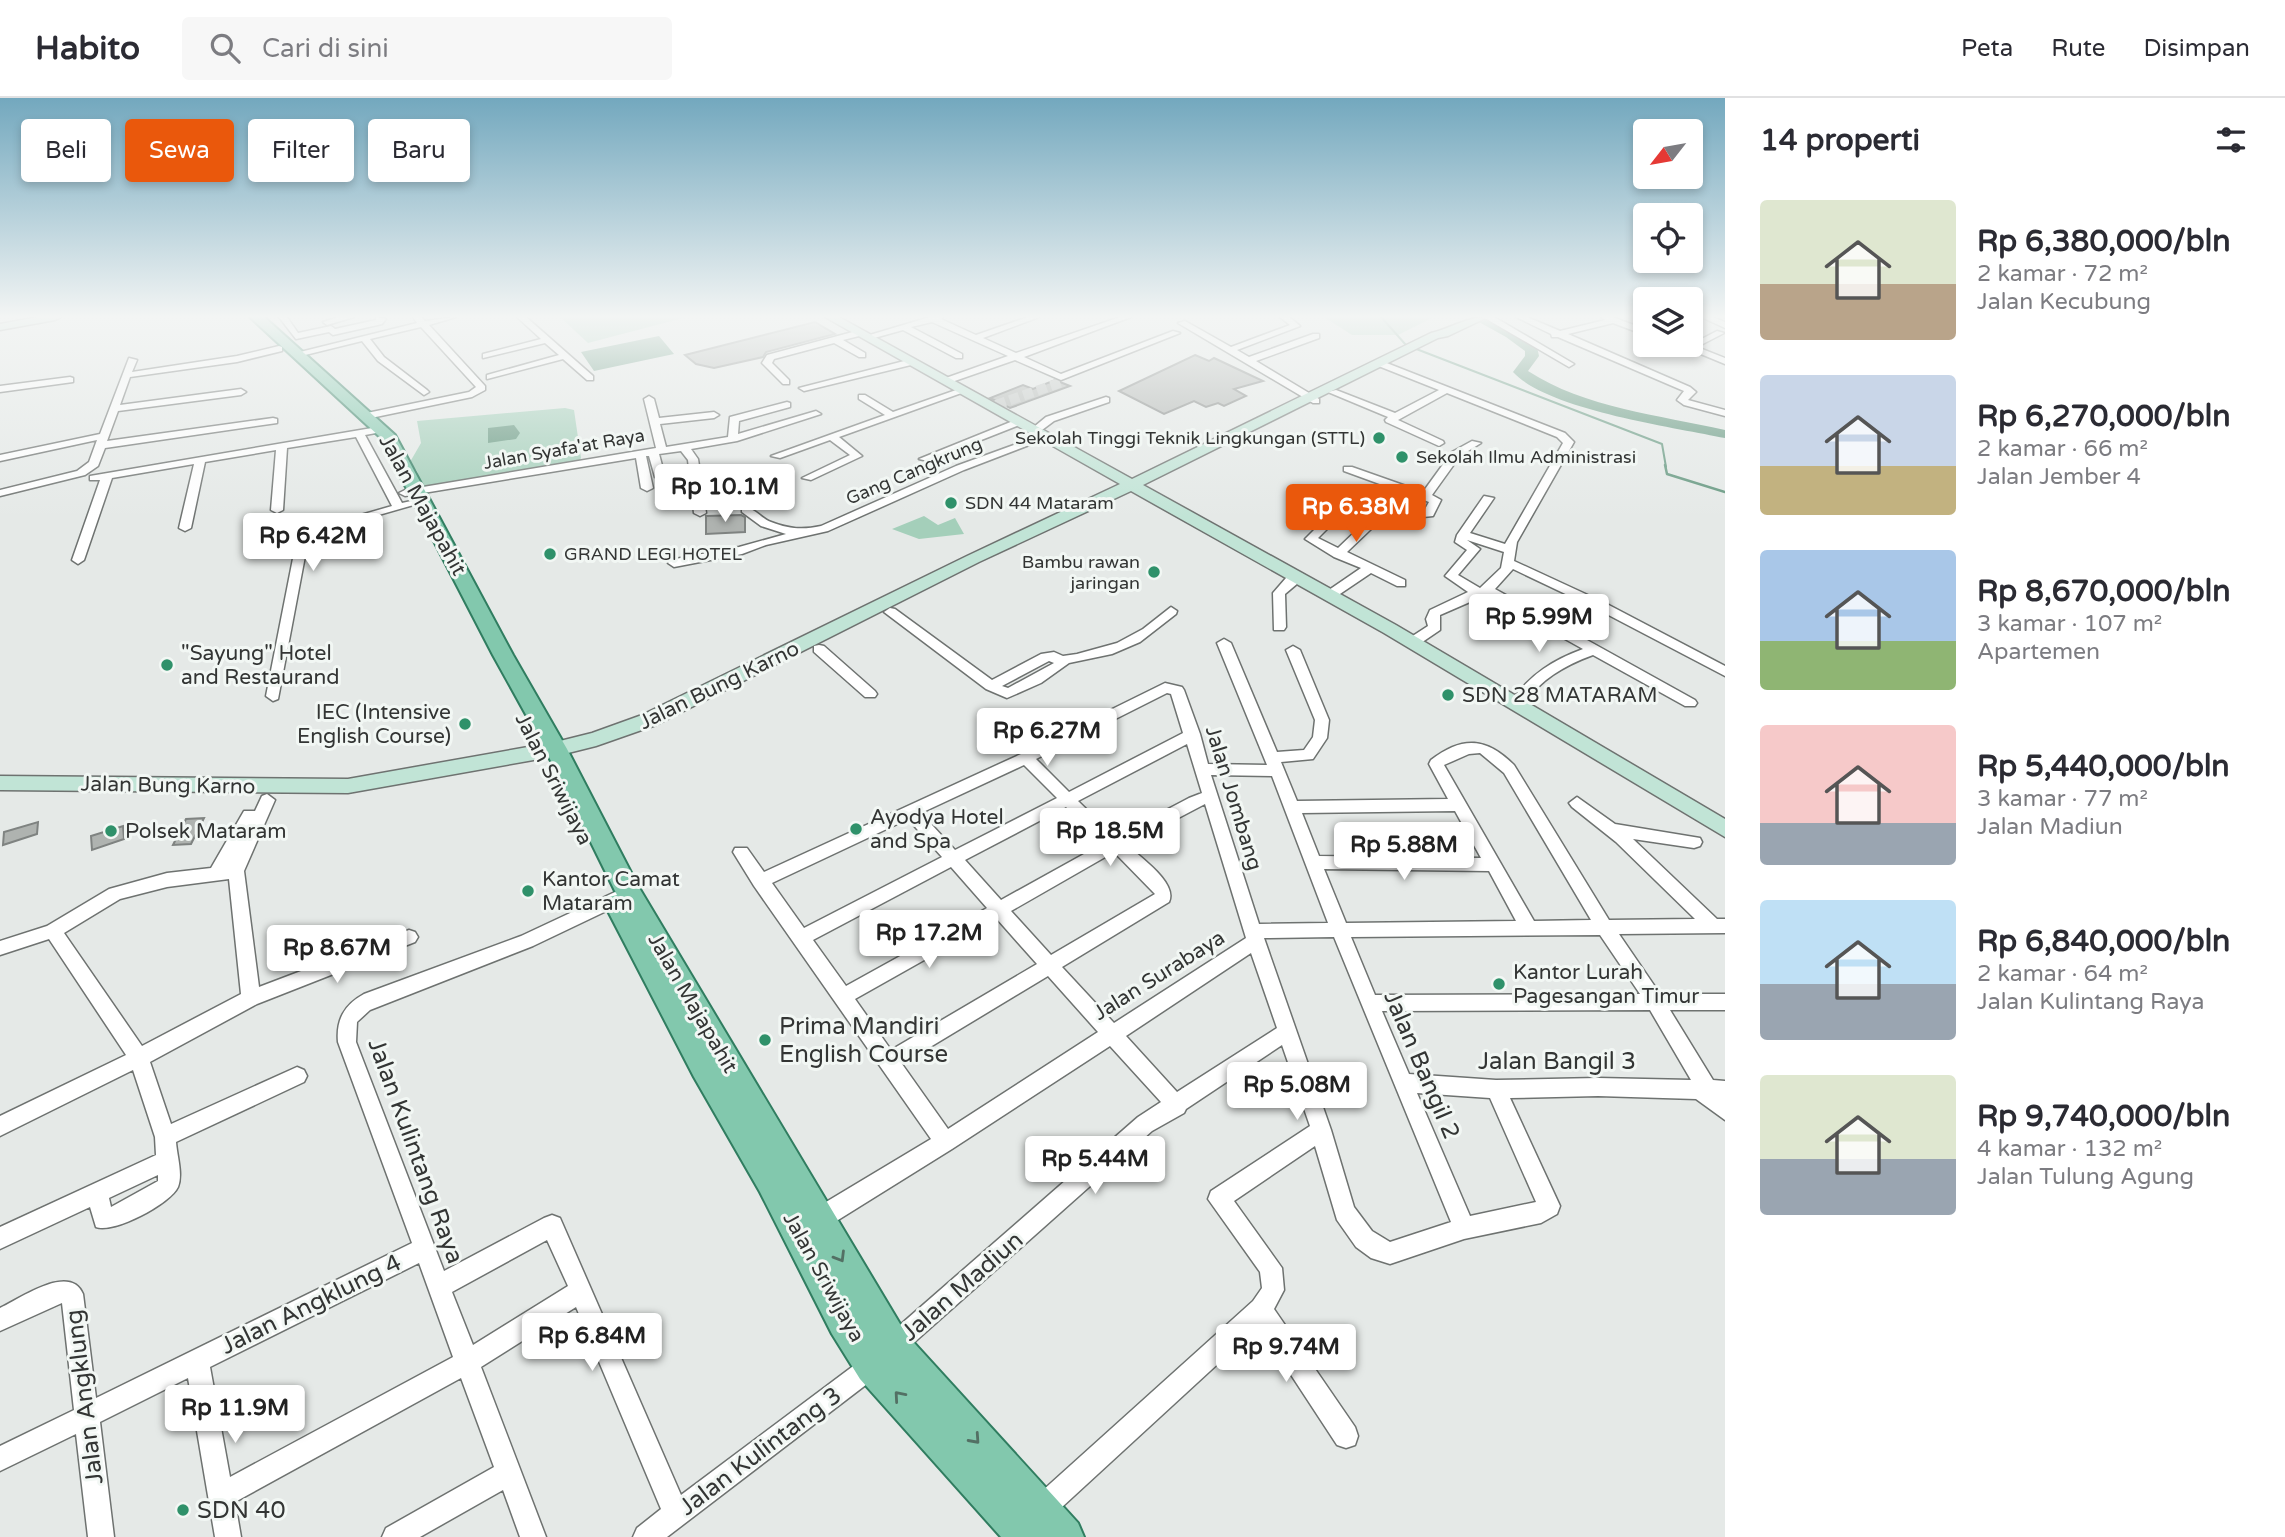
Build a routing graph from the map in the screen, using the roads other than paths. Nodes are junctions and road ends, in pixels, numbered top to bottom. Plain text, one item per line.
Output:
1 (38, 384) edge
2 (124, 384) edge
3 (325, 384) edge
4 (414, 384) edge
5 (477, 384) edge
6 (820, 384) edge
7 (951, 384) edge
8 (1287, 384) edge
9 (1342, 384) edge
10 (1347, 384) edge
11 (1435, 384) edge
12 (1676, 384) edge
13 (804, 388) dead end
14 (0, 389) edge
15 (1448, 389) junction
16 (962, 391) junction
17 (241, 392) dead end
18 (424, 392) dead end
19 (1333, 392) junction
20 (862, 397) dead end
21 (649, 398) dead end
22 (1312, 399) junction
23 (1105, 400) dead end
24 (787, 405) dead end
25 (114, 409) junction
26 (1725, 413) edge
27 (816, 414) dead end
28 (714, 415) dead end
29 (892, 415) junction
30 (1394, 416) junction
31 (273, 421) dead end
32 (654, 422) junction
33 (1018, 422) junction
34 (365, 426) junction
35 (1040, 434) junction
36 (831, 436) junction
37 (104, 440) junction
38 (727, 440) junction
39 (1439, 443) dead end
40 (1476, 443) dead end
41 (282, 446) junction
42 (685, 447) junction
43 (658, 451) junction
44 (640, 453) junction
45 (776, 456) dead end
46 (0, 458) edge
47 (924, 459) dead end
48 (200, 460) junction
49 (1348, 468) dead end
50 (107, 476) junction
51 (660, 477) dead end
52 (94, 478) dead end
53 (807, 478) dead end
54 (1135, 487) junction
55 (647, 488) dead end
56 (0, 493) edge
57 (1429, 497) junction
58 (1488, 498) dead end
59 (412, 502) junction
60 (1392, 503) junction
61 (277, 510) dead end
62 (746, 510) dead end
63 (699, 513) dead end
64 (185, 528) dead end
65 (798, 534) junction
66 (1463, 535) junction
67 (1338, 554) junction
68 (1510, 556) junction
69 (78, 560) dead end
70 (674, 562) dead end
71 (966, 568) junction
72 (1370, 568) junction
73 (1298, 578) junction
74 (1401, 583) dead end
75 (1482, 591) junction
76 (1330, 595) junction
77 (1171, 611) dead end
78 (890, 612) junction
79 (1279, 627) dead end
80 (1413, 642) junction
81 (1224, 643) dead end
82 (819, 649) junction
83 (1595, 649) junction
84 (1293, 650) dead end
85 (783, 661) junction
86 (1725, 672) edge
87 (870, 694) dead end
88 (273, 696) dead end
89 (1517, 702) junction
90 (1689, 703) dead end
91 (1193, 734) junction
92 (551, 755) junction
93 (1026, 758) junction
94 (1276, 764) junction
95 (1203, 769) junction
96 (0, 783) edge
97 (105, 790) junction
98 (323, 794) junction
99 (0, 795) edge
100 (1209, 797) junction
101 (1067, 798) junction
102 (1577, 803) dead end
103 (1458, 805) junction
104 (260, 806) junction
105 (1290, 807) junction
106 (911, 812) junction
107 (1725, 829) edge
108 (1614, 830) junction
109 (1694, 842) dead end
110 (1115, 844) junction
111 (741, 852) dead end
112 (952, 859) junction
113 (1314, 862) junction
114 (1495, 865) junction
115 (236, 871) junction
116 (216, 873) junction
117 (760, 881) junction
118 (615, 899) junction
119 (998, 909) junction
120 (1603, 925) junction
121 (1719, 925) edge
122 (1339, 926) junction
123 (1528, 926) junction
124 (53, 930) junction
125 (1254, 936) junction
126 (409, 937) dead end
127 (801, 938) junction
128 (0, 948) edge
129 (1051, 965) junction
130 (674, 990) junction
131 (250, 998) junction
132 (841, 998) junction
133 (1725, 1002) edge
134 (1369, 1003) junction
135 (1656, 1003) junction
136 (1287, 1032) junction
137 (1110, 1034) junction
138 (139, 1058) junction
139 (887, 1063) junction
140 (297, 1076) dead end
141 (1405, 1083) junction
142 (1496, 1089) junction
143 (1711, 1090) edge
144 (1177, 1106) junction
145 (1725, 1110) edge
146 (0, 1126) edge
147 (1321, 1130) junction
148 (165, 1138) junction
149 (945, 1142) junction
150 (167, 1160) junction
151 (97, 1193) junction
152 (808, 1227) junction
153 (1464, 1228) junction
154 (0, 1238) edge
155 (423, 1249) junction
156 (438, 1287) junction
157 (581, 1290) junction
158 (1261, 1309) junction
159 (0, 1320) edge
160 (883, 1356) junction
161 (197, 1361) junction
162 (467, 1362) junction
163 (87, 1416) junction
164 (1346, 1437) dead end
165 (0, 1459) edge
166 (507, 1474) junction
167 (221, 1496) junction
168 (676, 1514) junction
169 (1024, 1528) edge
170 (101, 1537) edge
171 (228, 1537) edge
172 (395, 1537) edge
173 (533, 1537) edge
174 (646, 1537) edge
175 (1064, 1537) edge

1 - 14 street
2 - 25 street
3 - 34 main road, Jalan Sriwijaya
4 - 18 street
5 - 34 street
6 - 13 street
7 - 16 main road
8 - 22 street
9 - 22 main road
10 - 19 main road
11 - 15 street
12 - 26 street
15 - 30 street
15 - 68 street
16 - 29 street
16 - 33 main road
17 - 25 street
19 - 22 main road
19 - 30 street
20 - 29 street
21 - 32 street
22 - 54 main road
23 - 35 street, Gang Cangkrung
24 - 38 street
25 - 37 street
27 - 38 street, Jalan Syafa'at Raya
28 - 32 street
29 - 36 street
30 - 39 street
31 - 37 street
32 - 43 street
33 - 35 main road
33 - 47 street
34 - 41 street
34 - 59 main road, Jalan Sriwijaya
35 - 54 main road
35 - 65 street, Gang Cangkrung
36 - 45 street
36 - 53 street
37 - 46 street
37 - 56 street
38 - 42 street, Jalan Syafa'at Raya
40 - 57 street
41 - 48 street
41 - 61 street
42 - 43 street, Jalan Syafa'at Raya
42 - 63 street
43 - 44 street, Jalan Syafa'at Raya
43 - 51 street
44 - 55 street
44 - 59 street, Jalan Syafa'at Raya
48 - 50 street
48 - 64 street
49 - 57 street
50 - 52 street
50 - 69 street
54 - 71 main road
54 - 73 main road
57 - 60 street
58 - 66 street
59 - 88 street, Jalan Syafa'at Raya
59 - 92 main road, Jalan Sriwijaya
60 - 67 street
60 - 67 street
62 - 65 street
65 - 70 street, Gang Cangkrung
66 - 68 street
66 - 75 street
67 - 72 street
68 - 75 street
68 - 86 street
71 - 78 main road
71 - 85 main road, Jalan Bung Karno
72 - 74 street
72 - 76 street
73 - 76 main road
73 - 79 street
75 - 80 street
75 - 83 street
76 - 80 main road
77 - 78 street
78 - 82 main road
80 - 89 main road
81 - 94 street, Jalan Bangil 2
82 - 85 main road
82 - 87 street
83 - 89 street
83 - 90 street
84 - 94 street
85 - 92 main road, Jalan Bung Karno
89 - 107 main road
91 - 93 street, Jalan Jombang
91 - 95 street, Jalan Jombang
91 - 101 street
92 - 98 main road, Jalan Bung Karno
92 - 118 main road, Jalan Sriwijaya
92 - 130 main road, Jalan Majapahit
93 - 101 street
93 - 106 street
94 - 95 street
94 - 105 street, Jalan Bangil 2
95 - 100 street, Jalan Jombang
96 - 97 main road, Jalan Bung Karno
97 - 98 main road, Jalan Bung Karno
97 - 99 main road
97 - 104 main road
98 - 104 main road
100 - 110 street
100 - 125 street, Jalan Jombang
101 - 110 street
101 - 112 street
102 - 108 street
103 - 105 street
103 - 114 street
103 - 120 street
104 - 115 street
104 - 116 street
105 - 113 street, Jalan Bangil 2
106 - 112 street
106 - 117 street
108 - 109 street
108 - 121 street
110 - 119 street
110 - 129 street
111 - 117 street
112 - 119 street
112 - 127 street
113 - 114 street
113 - 122 street, Jalan Bangil 2
114 - 123 street
115 - 116 street
115 - 131 street
116 - 124 street
117 - 127 street
118 - 130 main road, Jalan Sriwijaya
118 - 155 street, Jalan Kulintang Raya
119 - 129 street
119 - 132 street
120 - 121 street, Jalan Surabaya
120 - 123 street, Jalan Surabaya
120 - 135 street
122 - 123 street, Jalan Surabaya
122 - 125 street, Jalan Surabaya
122 - 134 street, Jalan Bangil 2
124 - 128 street
124 - 138 street
125 - 136 street, Jalan Jombang
125 - 137 street, Jalan Surabaya
126 - 131 street
127 - 132 street
129 - 137 street
129 - 139 street
130 - 152 main road, Jalan Sriwijaya
131 - 138 street
132 - 139 street
133 - 135 street
134 - 135 street
134 - 141 street, Jalan Bangil 2
135 - 143 street
136 - 144 street, Jalan Madiun
136 - 147 street, Jalan Jombang
137 - 144 street
137 - 149 street, Jalan Surabaya
138 - 146 street
138 - 148 street
139 - 149 street
140 - 148 street
141 - 142 street, Jalan Bangil 3
141 - 153 street, Jalan Bangil 2
142 - 143 street, Jalan Bangil 3
142 - 153 street, Jalan Jombang
143 - 145 street
144 - 160 street, Jalan Madiun
147 - 153 street, Jalan Jombang
147 - 158 street
148 - 150 street
149 - 152 street, Jalan Surabaya
150 - 151 street
150 - 151 street
151 - 154 street
152 - 160 main road, Jalan Sriwijaya
155 - 156 street, Jalan Kulintang Raya
155 - 161 street, Jalan Angklung 4
156 - 157 street
156 - 162 street, Jalan Kulintang Raya
157 - 162 street
157 - 168 street
158 - 164 street
158 - 169 street
159 - 163 street, Jalan Angklung
160 - 168 street, Jalan Kulintang 3
160 - 169 main road, Jalan Sriwijaya
161 - 163 street, Jalan Angklung 4
161 - 167 street
162 - 166 street, Jalan Kulintang Raya
162 - 167 street
163 - 165 street, Jalan Angklung 4
163 - 170 street, Jalan Angklung
166 - 172 street
166 - 173 street, Jalan Kulintang Raya
167 - 171 street
168 - 174 street, Jalan Kulintang 3
169 - 175 main road

